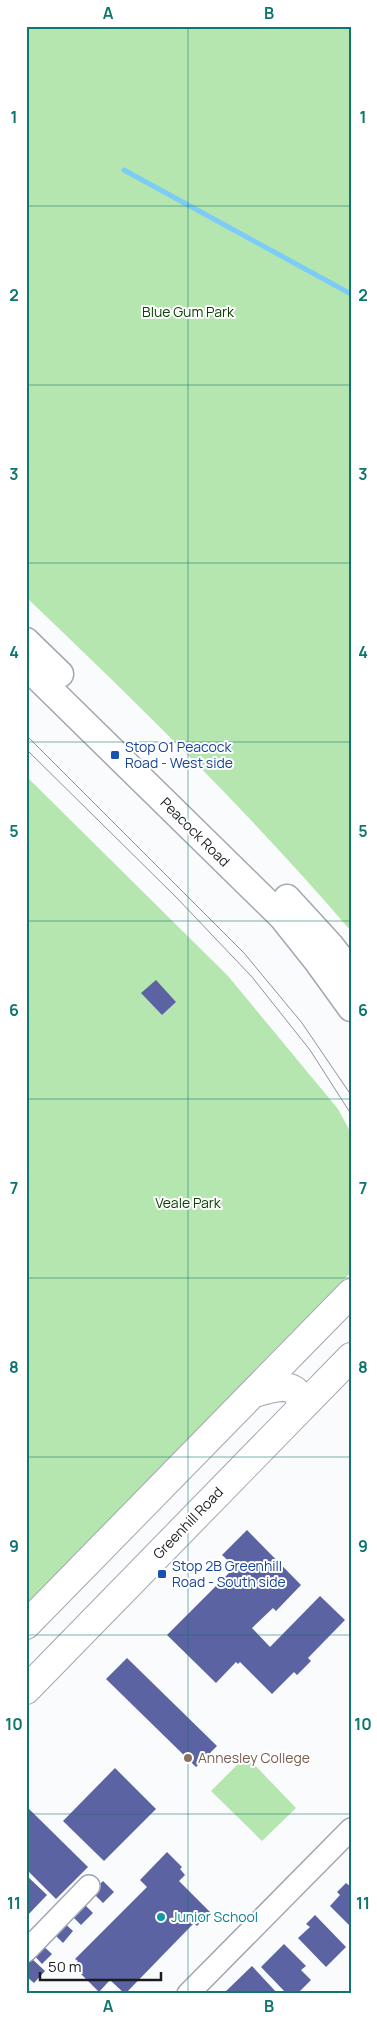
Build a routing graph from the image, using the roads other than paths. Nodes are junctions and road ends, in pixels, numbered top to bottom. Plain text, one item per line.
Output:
1 (26, 641) edge
2 (26, 666) edge
3 (351, 972) edge
4 (351, 1008) edge
5 (351, 1293) edge
6 (351, 1356) edge
7 (254, 1393) junction
8 (301, 1406) junction
9 (26, 1625) edge
10 (26, 1690) edge
11 (351, 1830) edge
12 (89, 1886) dead end
13 (26, 1951) edge
14 (188, 1994) edge

1 - 3 main road, Peacock Road
2 - 4 main road, Peacock Road
5 - 7 highway
6 - 8 highway, Greenhill Road
7 - 8 highway
7 - 9 highway
8 - 10 highway, Greenhill Road
11 - 14 street
12 - 13 street

